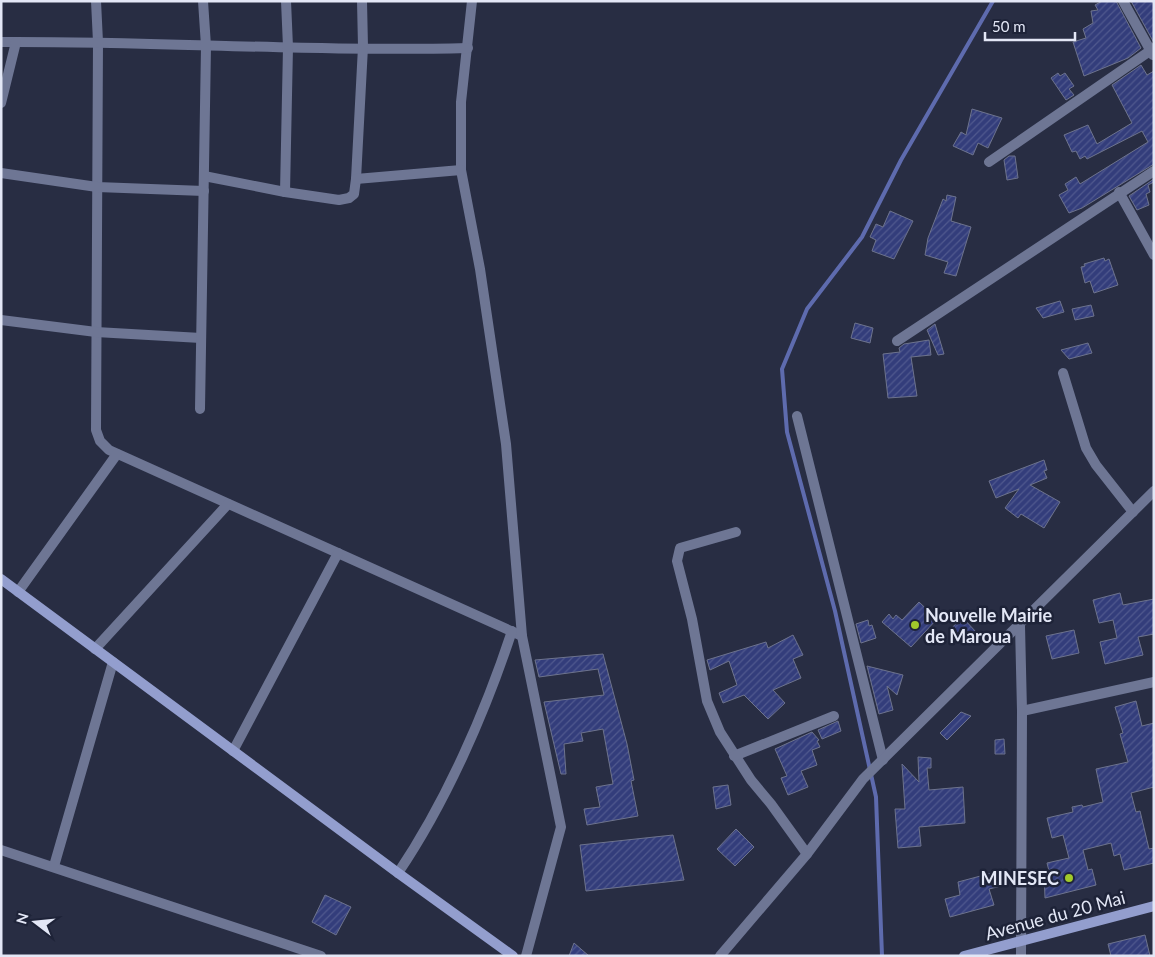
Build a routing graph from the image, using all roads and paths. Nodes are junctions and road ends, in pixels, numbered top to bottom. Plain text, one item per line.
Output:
1 (96, 1) edge
2 (203, 1) edge
3 (286, 1) edge
4 (362, 1) edge
5 (472, 1) edge
6 (1123, 1) edge
7 (1, 42) edge
8 (16, 42) junction
9 (98, 42) junction
10 (206, 46) junction
11 (288, 47) junction
12 (363, 47) junction
13 (468, 48) junction
14 (1153, 51) edge
15 (1, 103) edge
16 (989, 162) dead end
17 (461, 170) junction
18 (1154, 171) edge
19 (1, 173) edge
20 (204, 176) junction
21 (356, 179) junction
22 (97, 187) junction
23 (204, 191) junction
24 (285, 192) junction
25 (1119, 192) junction
26 (1154, 255) edge
27 (1, 320) edge
28 (96, 332) junction
29 (201, 338) junction
30 (897, 341) dead end
31 (1063, 372) dead end
32 (200, 409) dead end
33 (798, 416) dead end
34 (117, 454) junction
35 (1154, 491) edge
36 (228, 504) junction
37 (1132, 512) junction
38 (736, 532) dead end
39 (338, 553) junction
40 (1, 579) edge
41 (18, 592) junction
42 (1020, 626) junction
43 (517, 634) junction
44 (95, 649) junction
45 (113, 662) junction
46 (1154, 682) edge
47 (1022, 711) junction
48 (834, 716) dead end
49 (233, 751) junction
50 (734, 756) junction
51 (880, 762) junction
52 (1, 850) edge
53 (807, 854) junction
54 (54, 866) junction
55 (398, 873) junction
56 (1154, 906) edge
57 (1021, 940) junction
58 (321, 956) edge
59 (513, 956) edge
60 (526, 956) edge
61 (720, 956) edge
62 (964, 956) edge
63 (1021, 956) edge

1 - 9 street
2 - 10 street
3 - 11 street
4 - 12 street
5 - 13 street
6 - 14 street
7 - 8 street
8 - 9 street
8 - 15 street
9 - 10 street
9 - 22 street
10 - 11 street
10 - 20 street
11 - 12 street
11 - 24 street
12 - 13 street
12 - 21 street
13 - 17 street
14 - 16 street
17 - 21 street
17 - 43 street
18 - 25 street
19 - 22 street
20 - 23 street
20 - 24 street
21 - 24 street
22 - 23 street
22 - 28 street
23 - 29 street
25 - 26 street
25 - 30 street
27 - 28 street
28 - 29 street
28 - 34 street
29 - 32 street
31 - 37 street
33 - 51 street
34 - 36 street
34 - 41 street
35 - 37 street
36 - 39 street
36 - 44 street
37 - 42 street
38 - 50 street
39 - 43 street
39 - 49 street
40 - 41 street
41 - 44 street
42 - 47 street
42 - 51 street
43 - 55 street
43 - 60 street
44 - 45 street
45 - 49 street
45 - 54 street
46 - 47 street
47 - 57 street
48 - 50 street
49 - 55 street
50 - 53 street
51 - 53 street
52 - 54 street
53 - 61 street
54 - 58 street
55 - 59 street
56 - 57 street, Avenue du 20 Mai
57 - 62 street, Avenue du 20 Mai
57 - 63 street

